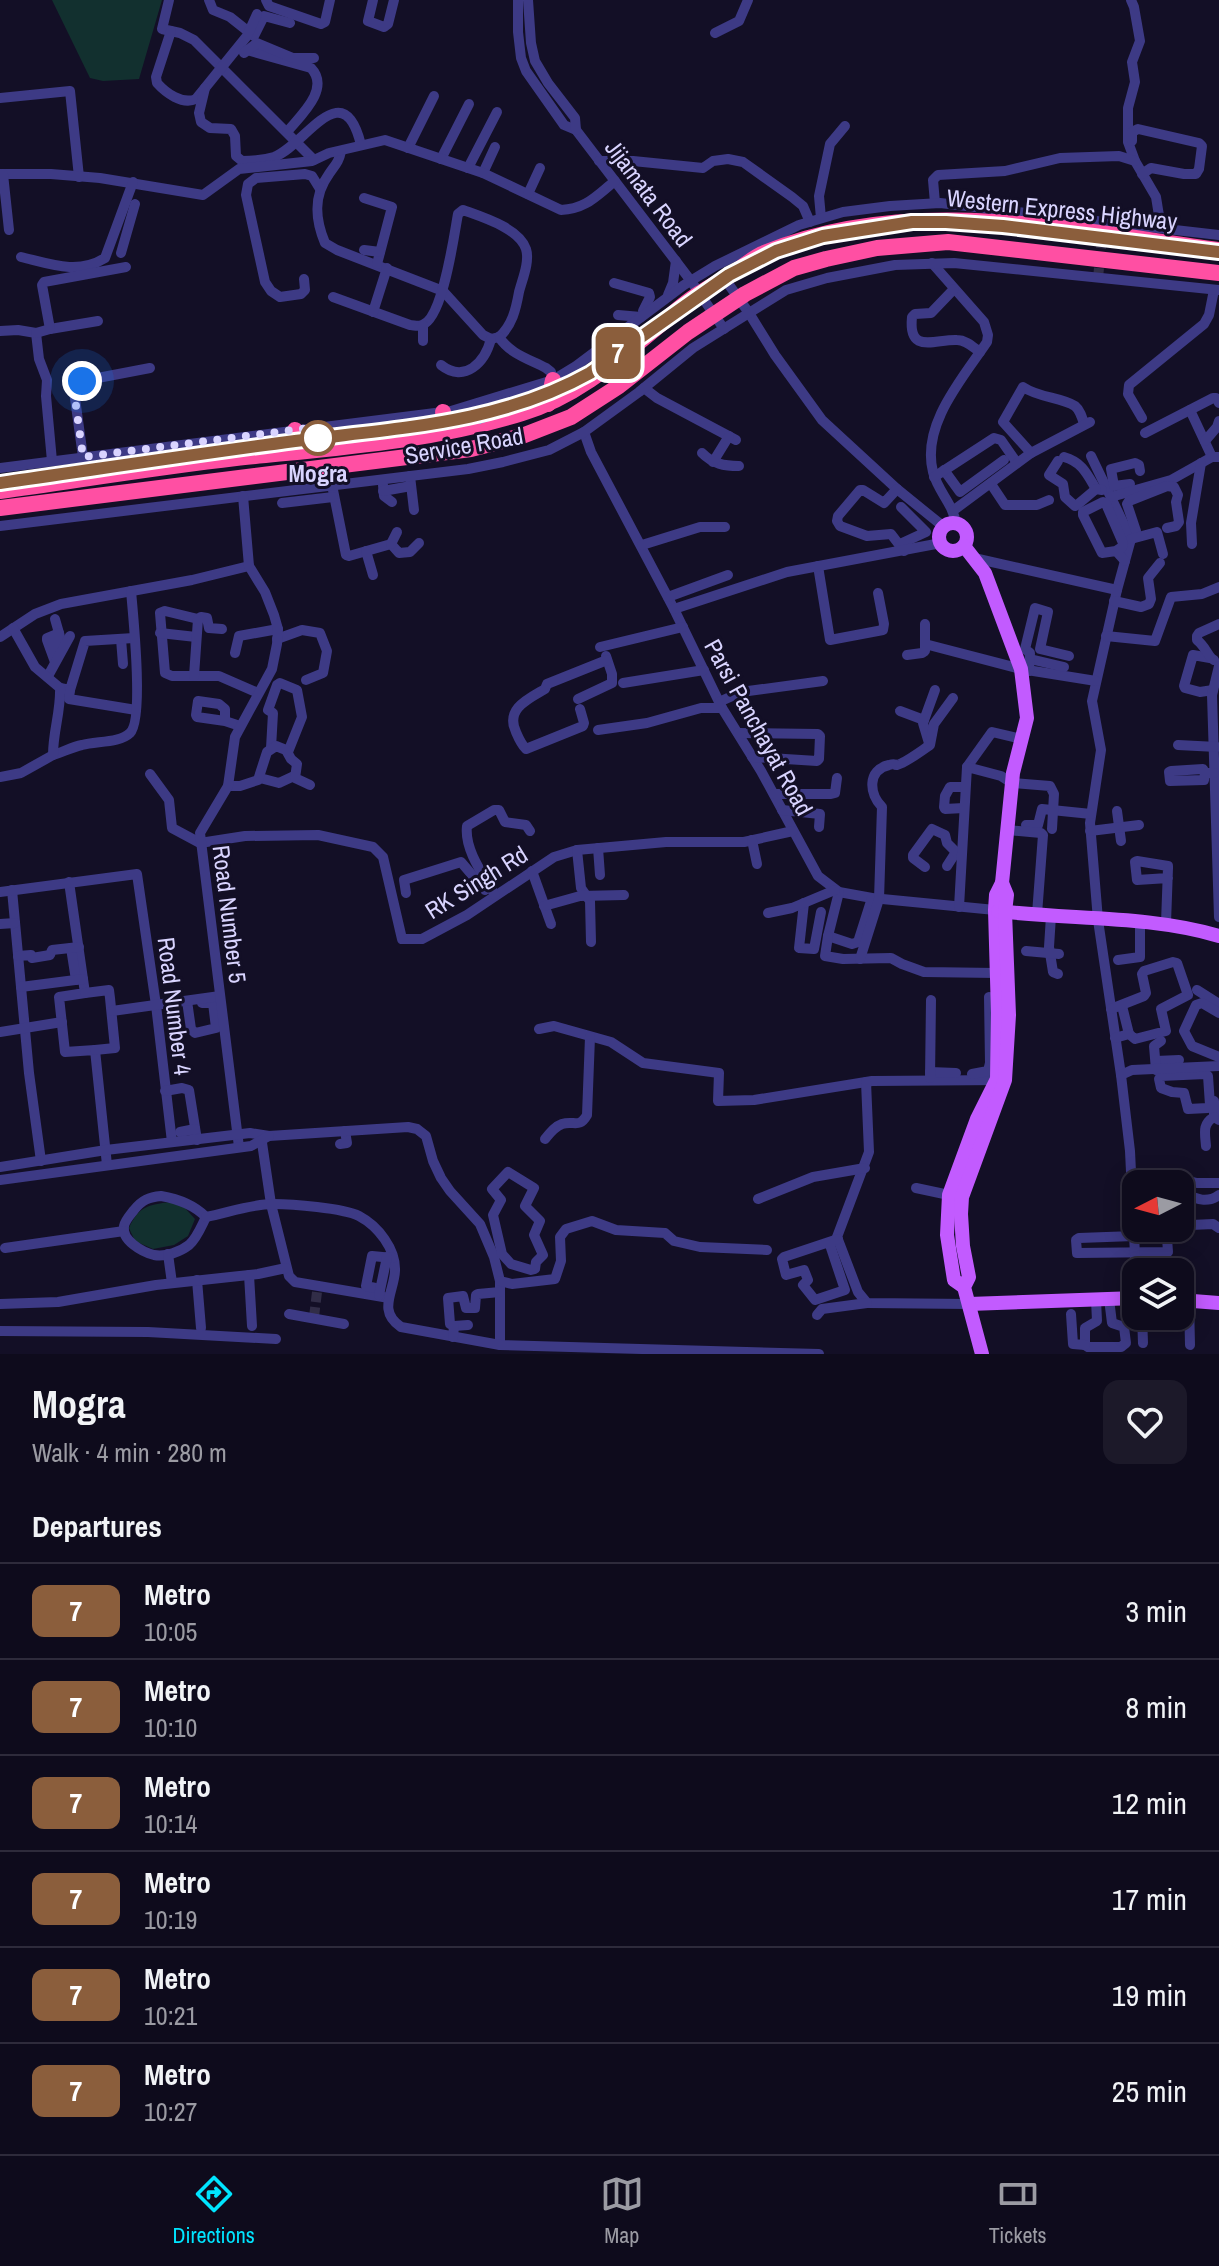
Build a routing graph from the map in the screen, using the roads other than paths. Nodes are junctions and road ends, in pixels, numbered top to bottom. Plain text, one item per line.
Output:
1 (169, 0) edge
2 (209, 0) edge
3 (266, 0) edge
4 (330, 0) edge
5 (373, 0) edge
6 (394, 0) edge
7 (518, 0) edge
8 (528, 0) edge
9 (748, 0) edge
10 (1131, 0) edge
11 (257, 14) dead end
12 (290, 23) dead end
13 (171, 31) junction
14 (715, 33) dead end
15 (249, 34) junction
16 (247, 50) junction
17 (314, 58) dead end
18 (223, 69) junction
19 (205, 88) junction
20 (434, 96) dead end
21 (0, 98) edge
22 (469, 104) dead end
23 (497, 112) dead end
24 (845, 126) dead end
25 (576, 130) junction
26 (287, 132) junction
27 (295, 142) junction
28 (361, 145) junction
29 (495, 147) dead end
30 (408, 148) junction
31 (341, 151) junction
32 (441, 159) junction
33 (314, 160) junction
34 (599, 161) junction
35 (1135, 161) junction
36 (468, 168) junction
37 (540, 168) dead end
38 (1145, 171) junction
39 (483, 173) junction
40 (1, 174) edge
41 (79, 177) junction
42 (615, 181) junction
43 (133, 182) junction
44 (320, 189) junction
45 (528, 194) junction
46 (364, 198) dead end
47 (935, 203) junction
48 (135, 204) dead end
49 (816, 220) junction
50 (123, 228) junction
51 (1161, 228) junction
52 (9, 230) dead end
53 (1219, 235) edge
54 (364, 250) dead end
55 (1219, 250) edge
56 (380, 252) junction
57 (121, 253) dead end
58 (21, 257) dead end
59 (676, 261) junction
60 (932, 263) junction
61 (382, 266) junction
62 (715, 266) junction
63 (126, 267) dead end
64 (1219, 273) edge
65 (304, 279) dead end
66 (614, 283) dead end
67 (694, 288) junction
68 (954, 289) junction
69 (1217, 290) edge
70 (443, 291) junction
71 (333, 297) dead end
72 (663, 298) junction
73 (630, 310) dead end
74 (373, 312) junction
75 (749, 313) junction
76 (644, 314) junction
77 (618, 315) dead end
78 (98, 321) dead end
79 (423, 325) junction
80 (50, 329) junction
81 (724, 329) junction
82 (0, 331) edge
83 (36, 333) junction
84 (495, 338) junction
85 (423, 341) dead end
86 (980, 352) junction
87 (441, 365) dead end
88 (150, 368) dead end
89 (553, 380) junction
90 (644, 388) junction
91 (1219, 403) edge
92 (548, 404) junction
93 (1190, 410) junction
94 (443, 412) junction
95 (1142, 418) dead end
96 (1219, 421) edge
97 (295, 430) junction
98 (446, 432) junction
99 (584, 432) junction
100 (1145, 433) dead end
101 (1205, 441) junction
102 (297, 451) junction
103 (702, 453) dead end
104 (1031, 453) junction
105 (83, 457) junction
106 (1216, 457) edge
107 (1004, 460) dead end
108 (52, 461) junction
109 (713, 462) junction
110 (1017, 463) junction
111 (1201, 463) junction
112 (739, 466) dead end
113 (1081, 466) junction
114 (0, 468) edge
115 (939, 474) junction
116 (1106, 476) junction
117 (411, 481) junction
118 (991, 484) junction
119 (1131, 484) junction
120 (332, 485) junction
121 (383, 485) junction
122 (897, 489) junction
123 (1096, 489) junction
124 (0, 491) edge
125 (1110, 494) junction
126 (243, 496) junction
127 (333, 497) junction
128 (910, 499) junction
129 (1049, 500) dead end
130 (392, 502) dead end
131 (282, 503) dead end
132 (0, 508) edge
133 (414, 510) dead end
134 (951, 520) junction
135 (1152, 525) dead end
136 (0, 526) edge
137 (725, 527) dead end
138 (1167, 528) dead end
139 (397, 532) dead end
140 (1132, 535) junction
141 (873, 537) junction
142 (419, 543) dead end
143 (941, 543) junction
144 (391, 544) junction
145 (1192, 544) dead end
146 (642, 545) junction
147 (964, 546) junction
148 (902, 548) junction
149 (366, 551) junction
150 (1116, 551) junction
151 (884, 555) junction
152 (974, 558) junction
153 (1126, 560) junction
154 (249, 566) junction
155 (818, 566) junction
156 (373, 575) dead end
157 (728, 575) dead end
158 (1119, 585) junction
159 (1219, 587) edge
160 (131, 591) junction
161 (878, 593) dead end
162 (668, 597) junction
163 (674, 609) junction
164 (55, 619) dead end
165 (198, 619) junction
166 (925, 624) dead end
167 (1219, 624) edge
168 (683, 627) junction
169 (13, 628) junction
170 (222, 629) dead end
171 (160, 633) junction
172 (65, 634) junction
173 (278, 634) junction
174 (1106, 636) junction
175 (0, 637) edge
176 (196, 637) junction
177 (134, 638) junction
178 (121, 639) junction
179 (925, 644) junction
180 (235, 653) dead end
181 (907, 655) dead end
182 (1069, 656) dead end
183 (607, 660) junction
184 (55, 662) junction
185 (1216, 663) edge
186 (123, 664) dead end
187 (1027, 666) junction
188 (1064, 667) dead end
189 (704, 670) junction
190 (48, 676) junction
191 (194, 676) junction
192 (306, 680) dead end
193 (823, 681) dead end
194 (1096, 681) junction
195 (623, 683) dead end
196 (65, 689) junction
197 (260, 689) junction
198 (935, 690) dead end
199 (1213, 690) junction
200 (275, 691) junction
201 (953, 698) dead end
202 (720, 705) junction
203 (136, 710) junction
204 (900, 711) dead end
205 (924, 720) junction
206 (225, 721) dead end
207 (240, 726) junction
208 (598, 730) dead end
209 (738, 733) junction
210 (1022, 739) junction
211 (930, 745) junction
212 (1178, 745) dead end
213 (1216, 747) edge
214 (271, 748) junction
215 (288, 752) junction
216 (53, 755) junction
217 (752, 757) junction
218 (967, 767) junction
219 (150, 774) dead end
220 (294, 776) junction
221 (0, 777) edge
222 (260, 778) junction
223 (837, 778) dead end
224 (1012, 783) junction
225 (310, 785) dead end
226 (228, 786) junction
227 (965, 787) junction
228 (774, 794) junction
229 (1217, 802) edge
230 (964, 808) junction
231 (782, 810) junction
232 (1053, 810) junction
233 (1117, 811) dead end
234 (1091, 814) junction
235 (1217, 819) edge
236 (1139, 825) dead end
237 (819, 827) dead end
238 (1008, 827) junction
239 (1119, 828) junction
240 (1052, 829) dead end
241 (530, 831) dead end
242 (793, 831) junction
243 (1093, 831) junction
244 (752, 840) junction
245 (1121, 841) dead end
246 (200, 843) junction
247 (598, 848) junction
248 (577, 850) junction
249 (959, 855) junction
250 (757, 864) dead end
251 (947, 866) dead end
252 (925, 867) dead end
253 (532, 871) junction
254 (600, 875) dead end
255 (1168, 878) dead end
256 (69, 882) junction
257 (837, 891) junction
258 (406, 893) dead end
259 (6, 894) edge
260 (588, 895) junction
261 (624, 895) dead end
262 (493, 897) junction
263 (875, 898) junction
264 (804, 903) junction
265 (544, 906) junction
266 (959, 907) junction
267 (1000, 911) junction
268 (821, 912) dead end
269 (768, 913) dead end
270 (1044, 915) junction
271 (1219, 917) edge
272 (1098, 920) junction
273 (1140, 922) junction
274 (1166, 923) junction
275 (8, 924) edge
276 (551, 924) dead end
277 (828, 936) junction
278 (1219, 936) edge
279 (591, 942) dead end
280 (75, 948) junction
281 (1026, 951) dead end
282 (1054, 954) junction
283 (20, 956) junction
284 (860, 959) junction
285 (1118, 960) dead end
286 (996, 973) junction
287 (1058, 974) dead end
288 (80, 979) junction
289 (23, 986) junction
290 (1197, 990) dead end
291 (85, 993) junction
292 (220, 996) junction
293 (989, 997) dead end
294 (931, 1000) dead end
295 (188, 1003) junction
296 (1219, 1004) edge
297 (156, 1005) junction
298 (1116, 1007) junction
299 (112, 1011) junction
300 (994, 1013) junction
301 (1219, 1013) edge
302 (218, 1016) junction
303 (62, 1022) junction
304 (25, 1029) junction
305 (539, 1029) dead end
306 (0, 1032) edge
307 (1129, 1034) junction
308 (590, 1037) junction
309 (1115, 1038) junction
310 (1161, 1041) dead end
311 (994, 1044) junction
312 (1178, 1046) dead end
313 (95, 1050) junction
314 (1217, 1064) edge
315 (1156, 1065) junction
316 (1181, 1068) junction
317 (1201, 1071) junction
318 (1121, 1075) junction
319 (930, 1076) junction
320 (1001, 1080) junction
321 (866, 1082) junction
322 (1216, 1088) edge
323 (165, 1091) junction
324 (1217, 1118) edge
325 (180, 1132) dead end
326 (196, 1134) junction
327 (264, 1137) junction
328 (545, 1139) dead end
329 (238, 1141) junction
330 (172, 1142) junction
331 (1206, 1146) dead end
332 (106, 1150) junction
333 (41, 1161) junction
334 (107, 1165) junction
335 (0, 1167) edge
336 (865, 1168) junction
337 (1130, 1170) edge
338 (0, 1180) edge
339 (1194, 1183) edge
340 (1219, 1183) edge
341 (916, 1188) dead end
342 (949, 1195) junction
343 (1219, 1195) edge
344 (758, 1199) dead end
345 (1194, 1200) edge
346 (271, 1204) junction
347 (493, 1215) junction
348 (206, 1217) junction
349 (480, 1224) junction
350 (1194, 1225) edge
351 (1219, 1228) edge
352 (124, 1231) junction
353 (1122, 1240) edge
354 (833, 1241) junction
355 (1133, 1242) edge
356 (1133, 1242) edge
357 (5, 1248) dead end
358 (767, 1250) dead end
359 (168, 1254) junction
360 (1122, 1254) junction
361 (498, 1256) junction
362 (390, 1258) junction
363 (286, 1268) junction
364 (844, 1271) junction
365 (249, 1275) junction
366 (197, 1280) junction
367 (962, 1281) junction
368 (172, 1283) junction
369 (500, 1286) junction
370 (317, 1290) junction
371 (383, 1295) junction
372 (348, 1297) dead end
373 (1122, 1299) edge
374 (1103, 1300) junction
375 (1194, 1302) edge
376 (867, 1303) junction
377 (1219, 1303) edge
378 (0, 1304) edge
379 (969, 1304) junction
380 (289, 1314) dead end
381 (1071, 1314) dead end
382 (817, 1315) dead end
383 (344, 1324) dead end
384 (468, 1325) dead end
385 (252, 1326) dead end
386 (201, 1328) dead end
387 (1143, 1330) edge
388 (1188, 1330) edge
389 (0, 1331) edge
390 (453, 1331) junction
391 (276, 1339) dead end
392 (1143, 1343) dead end
393 (500, 1345) junction
394 (1085, 1345) junction
395 (1190, 1345) dead end
396 (819, 1354) edge
397 (982, 1354) edge

1 - 13 street
2 - 15 street
3 - 4 street
5 - 6 street
7 - 25 street, Jijamata Road
8 - 25 street, Jijamata Road
9 - 14 street
10 - 35 street
11 - 15 street
12 - 15 street
13 - 18 street
13 - 19 street
15 - 18 street
16 - 17 street
16 - 18 street
16 - 26 street
18 - 19 street
18 - 26 street
19 - 27 street
20 - 30 street
21 - 41 street
22 - 32 street
23 - 36 street
24 - 49 street
25 - 34 street, Jijamata Road
26 - 27 street
27 - 28 street
27 - 33 street
28 - 30 street
28 - 31 street
29 - 39 street
30 - 32 street
31 - 33 street
31 - 44 street
32 - 36 street
33 - 43 street
34 - 42 street, Jijamata Road
34 - 49 street
35 - 38 street
35 - 47 street
36 - 39 street
37 - 45 street
38 - 38 street
38 - 51 street
39 - 45 street
40 - 41 street
40 - 52 street
41 - 43 street
42 - 45 street
42 - 59 street, Jijamata Road
43 - 50 street
44 - 61 street
44 - 65 street
46 - 56 street
47 - 49 street
47 - 51 street
48 - 50 street
49 - 62 street
50 - 57 street
50 - 58 street
51 - 53 street
54 - 56 street
55 - 67 highway, Western Express Highway
56 - 61 street
59 - 67 street, Jijamata Road
59 - 72 street
60 - 68 street
60 - 69 street, Service Road
60 - 75 street, Service Road
61 - 70 street
61 - 74 street
62 - 67 street
62 - 75 street
63 - 80 street
64 - 132 highway, Western Express Highway
66 - 76 street
67 - 72 street
67 - 81 street, Jijamata Road
67 - 92 highway, Western Express Highway
68 - 86 street
68 - 86 street
69 - 95 street
70 - 79 street
70 - 84 street
70 - 84 street
71 - 74 street
72 - 76 street
73 - 76 street
74 - 79 street
75 - 81 street, Service Road
75 - 122 street
76 - 77 street
76 - 89 street
78 - 80 street
79 - 85 street
80 - 83 street
81 - 90 street, Service Road
82 - 83 street
83 - 108 street
84 - 87 street
84 - 89 street
86 - 115 street
88 - 105 street
89 - 92 highway
89 - 94 street
90 - 99 street, Service Road
90 - 109 street
91 - 93 street
92 - 98 highway, Western Express Highway
93 - 100 street
93 - 101 street
94 - 97 street
94 - 98 highway
96 - 101 street
97 - 102 highway
97 - 105 street
98 - 102 highway, Western Express Highway
99 - 117 street, Service Road
99 - 146 street, Parsi Panchayat Road
101 - 106 street
102 - 124 highway, Western Express Highway
103 - 109 street
104 - 104 street
104 - 110 street
105 - 108 street
106 - 111 street
107 - 115 street
108 - 114 street
109 - 112 street
110 - 115 street
110 - 118 street
111 - 119 street
111 - 145 street
113 - 116 street
113 - 123 street
113 - 123 street
115 - 134 street
116 - 119 street
116 - 119 street
116 - 125 street
117 - 121 street, Service Road
117 - 133 street
118 - 129 street
118 - 134 street
119 - 125 street
120 - 121 street, Service Road
120 - 126 street, Service Road
120 - 127 street
121 - 130 street
122 - 128 street
122 - 141 street
123 - 125 street
125 - 140 street
126 - 136 street, Service Road
126 - 154 street
127 - 131 street
127 - 149 street
128 - 134 street
128 - 148 street
134 - 143 main road
134 - 147 main road
135 - 140 street
137 - 146 street
138 - 140 street
139 - 144 street
140 - 153 street
140 - 158 street
141 - 148 street
141 - 151 street
142 - 144 street
143 - 147 main road
143 - 148 street
144 - 149 street
146 - 162 street, Parsi Panchayat Road
147 - 152 main road
148 - 151 street
149 - 156 street
150 - 150 street
150 - 153 street
151 - 155 street
152 - 158 street
152 - 187 main road
153 - 158 street
154 - 160 street
154 - 173 street
155 - 161 street
155 - 163 street
157 - 162 street
158 - 174 street
159 - 174 street
160 - 169 street
160 - 177 street
162 - 163 street, Parsi Panchayat Road
163 - 168 street, Parsi Panchayat Road
164 - 172 street
165 - 170 street
165 - 171 street
165 - 176 street
166 - 179 street
167 - 185 street
168 - 183 street
168 - 189 street, Parsi Panchayat Road
169 - 175 street
169 - 190 street
171 - 176 street
171 - 191 street
172 - 184 street
172 - 184 street
173 - 180 street
173 - 192 street
173 - 197 street, Road Number 5
174 - 194 street
176 - 191 street
177 - 178 street
177 - 203 street
178 - 186 street
178 - 196 street
179 - 181 street
179 - 187 street
182 - 187 street
183 - 183 street
184 - 190 street
185 - 199 street
185 - 199 street
187 - 188 street
187 - 194 street
187 - 210 main road
189 - 195 street
189 - 202 street, Parsi Panchayat Road
190 - 196 street
191 - 197 street
193 - 202 street
194 - 234 street
196 - 203 street
196 - 216 street
197 - 200 street
197 - 207 street, Road Number 5
198 - 205 street
199 - 213 street
200 - 214 street
200 - 215 street
201 - 211 street
202 - 208 street
202 - 209 street, Parsi Panchayat Road
203 - 216 street
204 - 205 street
205 - 211 street
206 - 207 street
207 - 226 street, Road Number 5
209 - 217 street, Parsi Panchayat Road
209 - 217 street
210 - 218 street
210 - 224 main road
211 - 263 street
212 - 213 street
213 - 229 street
214 - 215 street
214 - 222 street
215 - 220 street
216 - 221 street
217 - 228 street, Parsi Panchayat Road
218 - 224 street
218 - 227 street
219 - 246 street
220 - 222 street
220 - 225 street
222 - 226 street
223 - 228 street
224 - 232 street
224 - 238 main road
226 - 246 street, Road Number 5
227 - 230 street
227 - 230 street
228 - 231 street, Parsi Panchayat Road
229 - 235 street
230 - 249 street
231 - 237 street
231 - 242 street, Parsi Panchayat Road
232 - 234 street
232 - 238 street
232 - 240 street
233 - 239 street
234 - 243 street
235 - 271 street
236 - 239 street
238 - 267 main road
238 - 270 street
239 - 243 street
239 - 245 street
241 - 262 street
242 - 244 street, RK Singh Rd
242 - 257 street, Parsi Panchayat Road
243 - 272 street
244 - 247 street, RK Singh Rd
244 - 250 street
246 - 262 street, RK Singh Rd
246 - 292 street, Road Number 5
247 - 248 street, RK Singh Rd
247 - 254 street
248 - 253 street, RK Singh Rd
248 - 260 street
249 - 251 street
249 - 252 street
249 - 266 street
253 - 262 street, RK Singh Rd
253 - 265 street
255 - 274 street
256 - 259 street
256 - 280 street
256 - 297 street, Road Number 4
257 - 263 street
257 - 264 street
257 - 277 street
258 - 262 street
259 - 275 street
260 - 261 street
260 - 265 street
260 - 279 street
263 - 266 street
263 - 277 street
263 - 284 street
264 - 268 street
264 - 269 street
265 - 276 street
266 - 267 street
267 - 270 main road
267 - 286 main road
267 - 320 main road
270 - 272 main road
270 - 282 street
272 - 273 main road
272 - 298 street
273 - 274 main road
273 - 285 street
274 - 278 main road
275 - 283 street
277 - 284 street
280 - 283 street
280 - 288 street
281 - 282 street
282 - 287 street
283 - 289 street
284 - 286 street
286 - 300 main road
288 - 289 street
288 - 291 street
289 - 304 street
290 - 296 street
291 - 299 street
291 - 303 street
292 - 295 street
292 - 302 street, Road Number 5
293 - 300 street
294 - 319 street
295 - 297 street
295 - 302 street
295 - 302 street
297 - 299 street
297 - 323 street, Road Number 4
298 - 307 street
298 - 307 street
298 - 309 street
299 - 313 street
300 - 311 main road
301 - 314 street
302 - 329 street, Road Number 5
303 - 304 street
303 - 313 street
304 - 306 street
304 - 333 street
305 - 308 street
307 - 309 street
308 - 321 street
308 - 328 street
309 - 318 street
310 - 315 street
311 - 319 street
311 - 320 main road
312 - 316 street
313 - 332 street
314 - 317 street
314 - 322 street
315 - 316 street
315 - 318 street
316 - 317 street
316 - 317 street
318 - 337 street
319 - 320 street
319 - 321 street
320 - 342 main road
320 - 367 main road
321 - 336 street
322 - 324 street
323 - 326 street
323 - 330 street, Road Number 4
324 - 331 street
325 - 326 street
326 - 329 street
326 - 330 street
327 - 329 street
327 - 346 street
327 - 349 street
329 - 334 street
330 - 332 street
332 - 333 street
332 - 334 street
333 - 335 street
334 - 338 street
336 - 344 street
336 - 354 street
339 - 340 street
341 - 342 street
342 - 367 main road
343 - 345 street
346 - 348 street
346 - 362 street
346 - 363 street
347 - 349 street
347 - 361 street
347 - 361 street
348 - 352 street
348 - 359 street
349 - 361 street
350 - 351 street
352 - 357 street
352 - 359 street
353 - 360 street
354 - 364 street
354 - 364 street
355 - 360 street
356 - 360 street
358 - 369 street
359 - 368 street
361 - 369 street
362 - 371 street
362 - 371 street
363 - 365 street
363 - 370 street
364 - 376 street
365 - 366 street
365 - 385 street
366 - 368 street
366 - 386 street
367 - 379 main road
368 - 378 street
369 - 390 street
369 - 393 street
370 - 371 street
370 - 372 street
371 - 390 street
373 - 374 main road
374 - 379 main road
374 - 394 street
374 - 394 street
375 - 377 main road
376 - 379 street
376 - 382 street
379 - 397 main road
380 - 383 street
381 - 394 street
384 - 390 street
387 - 392 street
388 - 395 street
389 - 391 street
390 - 393 street
393 - 396 street

